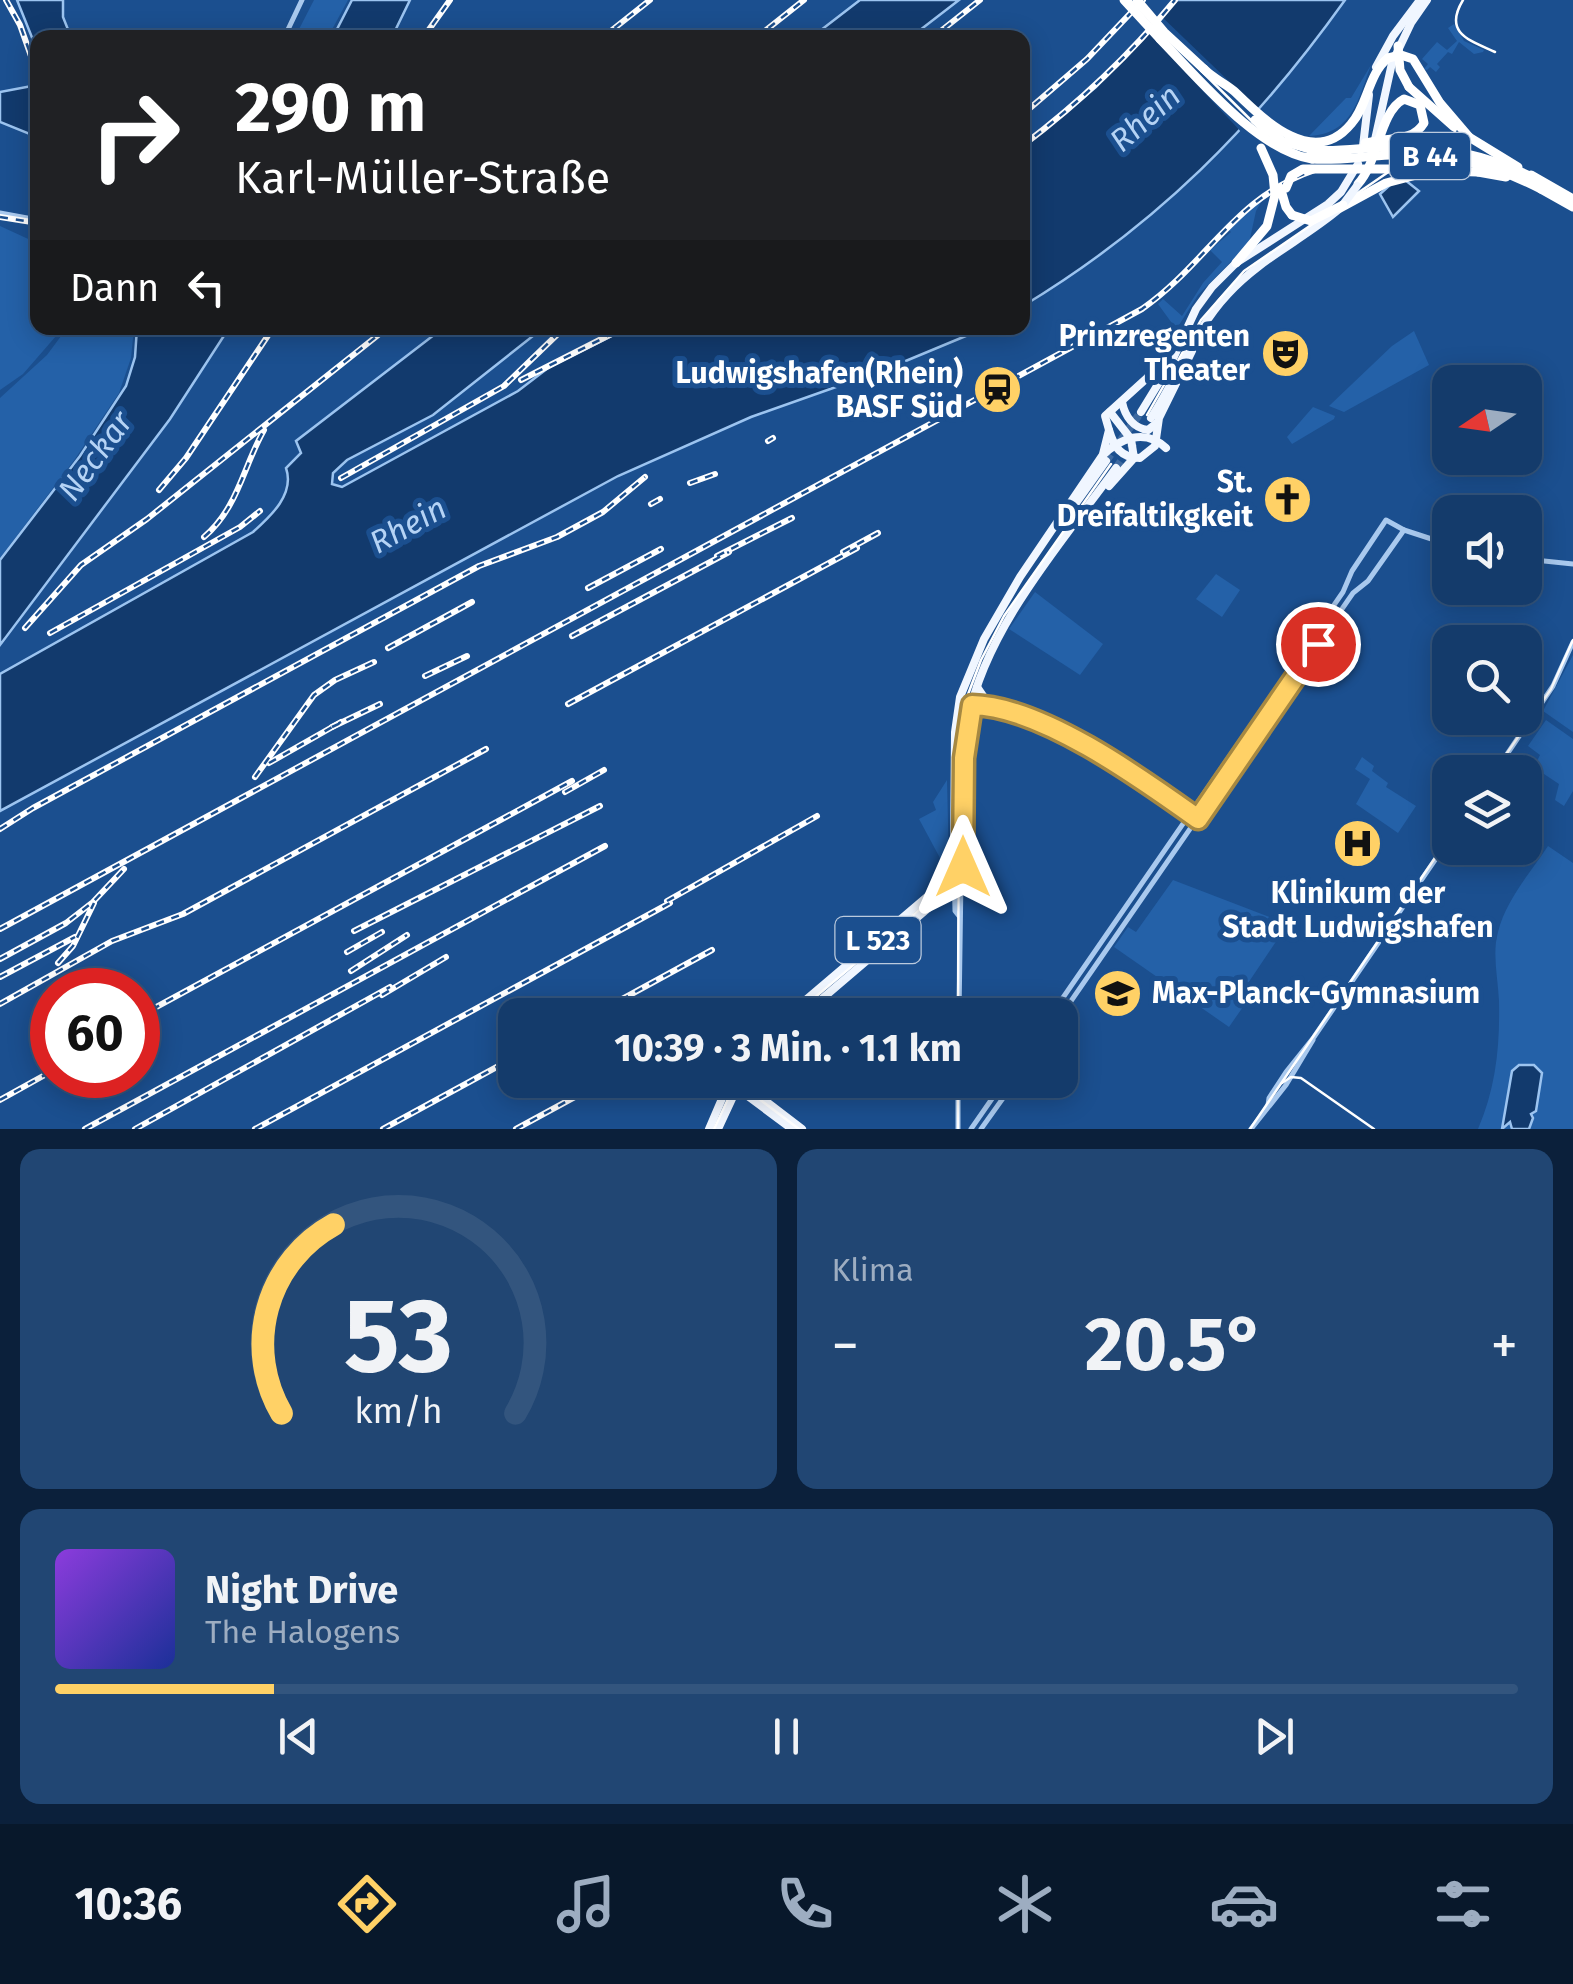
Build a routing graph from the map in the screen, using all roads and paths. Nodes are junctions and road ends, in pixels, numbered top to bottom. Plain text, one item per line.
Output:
1 (302, 0) edge
2 (1124, 0) edge
3 (1138, 0) edge
4 (1420, 0) edge
5 (1428, 0) edge
6 (288, 30) edge
7 (1398, 46) junction
8 (1200, 78) junction
9 (1218, 82) junction
10 (1370, 87) junction
11 (1469, 137) junction
12 (1314, 150) junction
13 (1449, 169) junction
14 (1534, 178) junction
15 (1360, 189) junction
16 (1542, 189) junction
17 (1281, 191) junction
18 (1573, 203) edge
19 (1341, 207) junction
20 (0, 213) edge
21 (30, 219) edge
22 (1236, 263) junction
23 (1186, 328) junction
24 (1196, 336) junction
25 (1122, 402) junction
26 (1141, 412) tunnel mouth
27 (1108, 414) junction
28 (1154, 420) junction
29 (1109, 430) junction
30 (1130, 438) junction
31 (1114, 445) junction
32 (1162, 445) junction
33 (1104, 458) junction
34 (1137, 458) junction
35 (1116, 468) tunnel mouth
36 (1404, 530) junction
37 (1432, 539) edge
38 (1542, 561) edge
39 (1573, 564) edge
40 (1044, 568) junction
41 (1573, 642) edge
42 (979, 649) junction
43 (988, 661) junction
44 (977, 687) junction
45 (972, 705) junction
46 (990, 706) junction
47 (958, 708) junction
48 (1507, 755) edge
49 (1191, 814) junction
50 (1198, 819) junction
51 (1432, 864) edge
52 (954, 866) junction
53 (958, 882) junction
54 (808, 998) edge
55 (823, 998) edge
56 (958, 998) edge
57 (1063, 998) edge
58 (1073, 998) edge
59 (727, 1098) edge
60 (731, 1098) edge
61 (756, 1098) edge
62 (759, 1098) edge
63 (958, 1098) edge
64 (993, 1098) edge
65 (1003, 1098) edge
66 (709, 1129) edge
67 (718, 1129) edge
68 (792, 1129) edge
69 (802, 1129) edge
70 (958, 1129) edge
71 (972, 1129) edge
72 (981, 1129) edge
73 (1252, 1129) edge

1 - 6 street
2 - 8 highway, B 44, bridge
3 - 9 highway, B 44, bridge
4 - 10 main road
5 - 7 main road
7 - 11 highway, bridge
7 - 15 main road
8 - 16 highway, B 44, bridge
8 - 17 highway, bridge
9 - 10 highway, B 44
9 - 12 highway, B 44
10 - 11 highway, B 44, bridge
10 - 22 main road
11 - 14 highway, B 44, bridge
12 - 14 highway, B 44, bridge
12 - 15 highway, B 44, bridge
13 - 15 highway, bridge
13 - 16 highway, bridge
13 - 17 highway, B 44, bridge
14 - 18 highway, B 44
15 - 19 highway, B 44, bridge
16 - 18 highway, B 44
17 - 19 highway, B 44, bridge
17 - 22 highway
19 - 24 main road, bridge
20 - 21 street
22 - 23 main road
23 - 25 main road
23 - 26 main road
24 - 28 main road
24 - 28 main road
25 - 27 main road
25 - 28 main road
27 - 29 main road
27 - 30 main road
28 - 32 main road
29 - 31 main road
29 - 33 main road
30 - 31 main road
30 - 32 main road
30 - 34 main road
31 - 33 main road
31 - 34 main road
32 - 34 main road
33 - 42 main road
34 - 40 main road
35 - 40 main road
36 - 37 street
36 - 49 street
36 - 50 street
38 - 39 street
40 - 43 main road
41 - 48 street
42 - 43 main road
42 - 47 main road
43 - 44 main road
44 - 45 main road
44 - 46 main road
45 - 46 street
45 - 47 street
45 - 53 main road
46 - 49 street
47 - 52 main road
49 - 50 street
49 - 57 street
50 - 58 street
51 - 73 street
52 - 53 street
52 - 54 main road, L 523
53 - 55 main road, L 523
53 - 56 street
59 - 66 main road
60 - 67 main road
61 - 68 main road
62 - 69 main road
63 - 70 street
64 - 71 street
65 - 72 street

